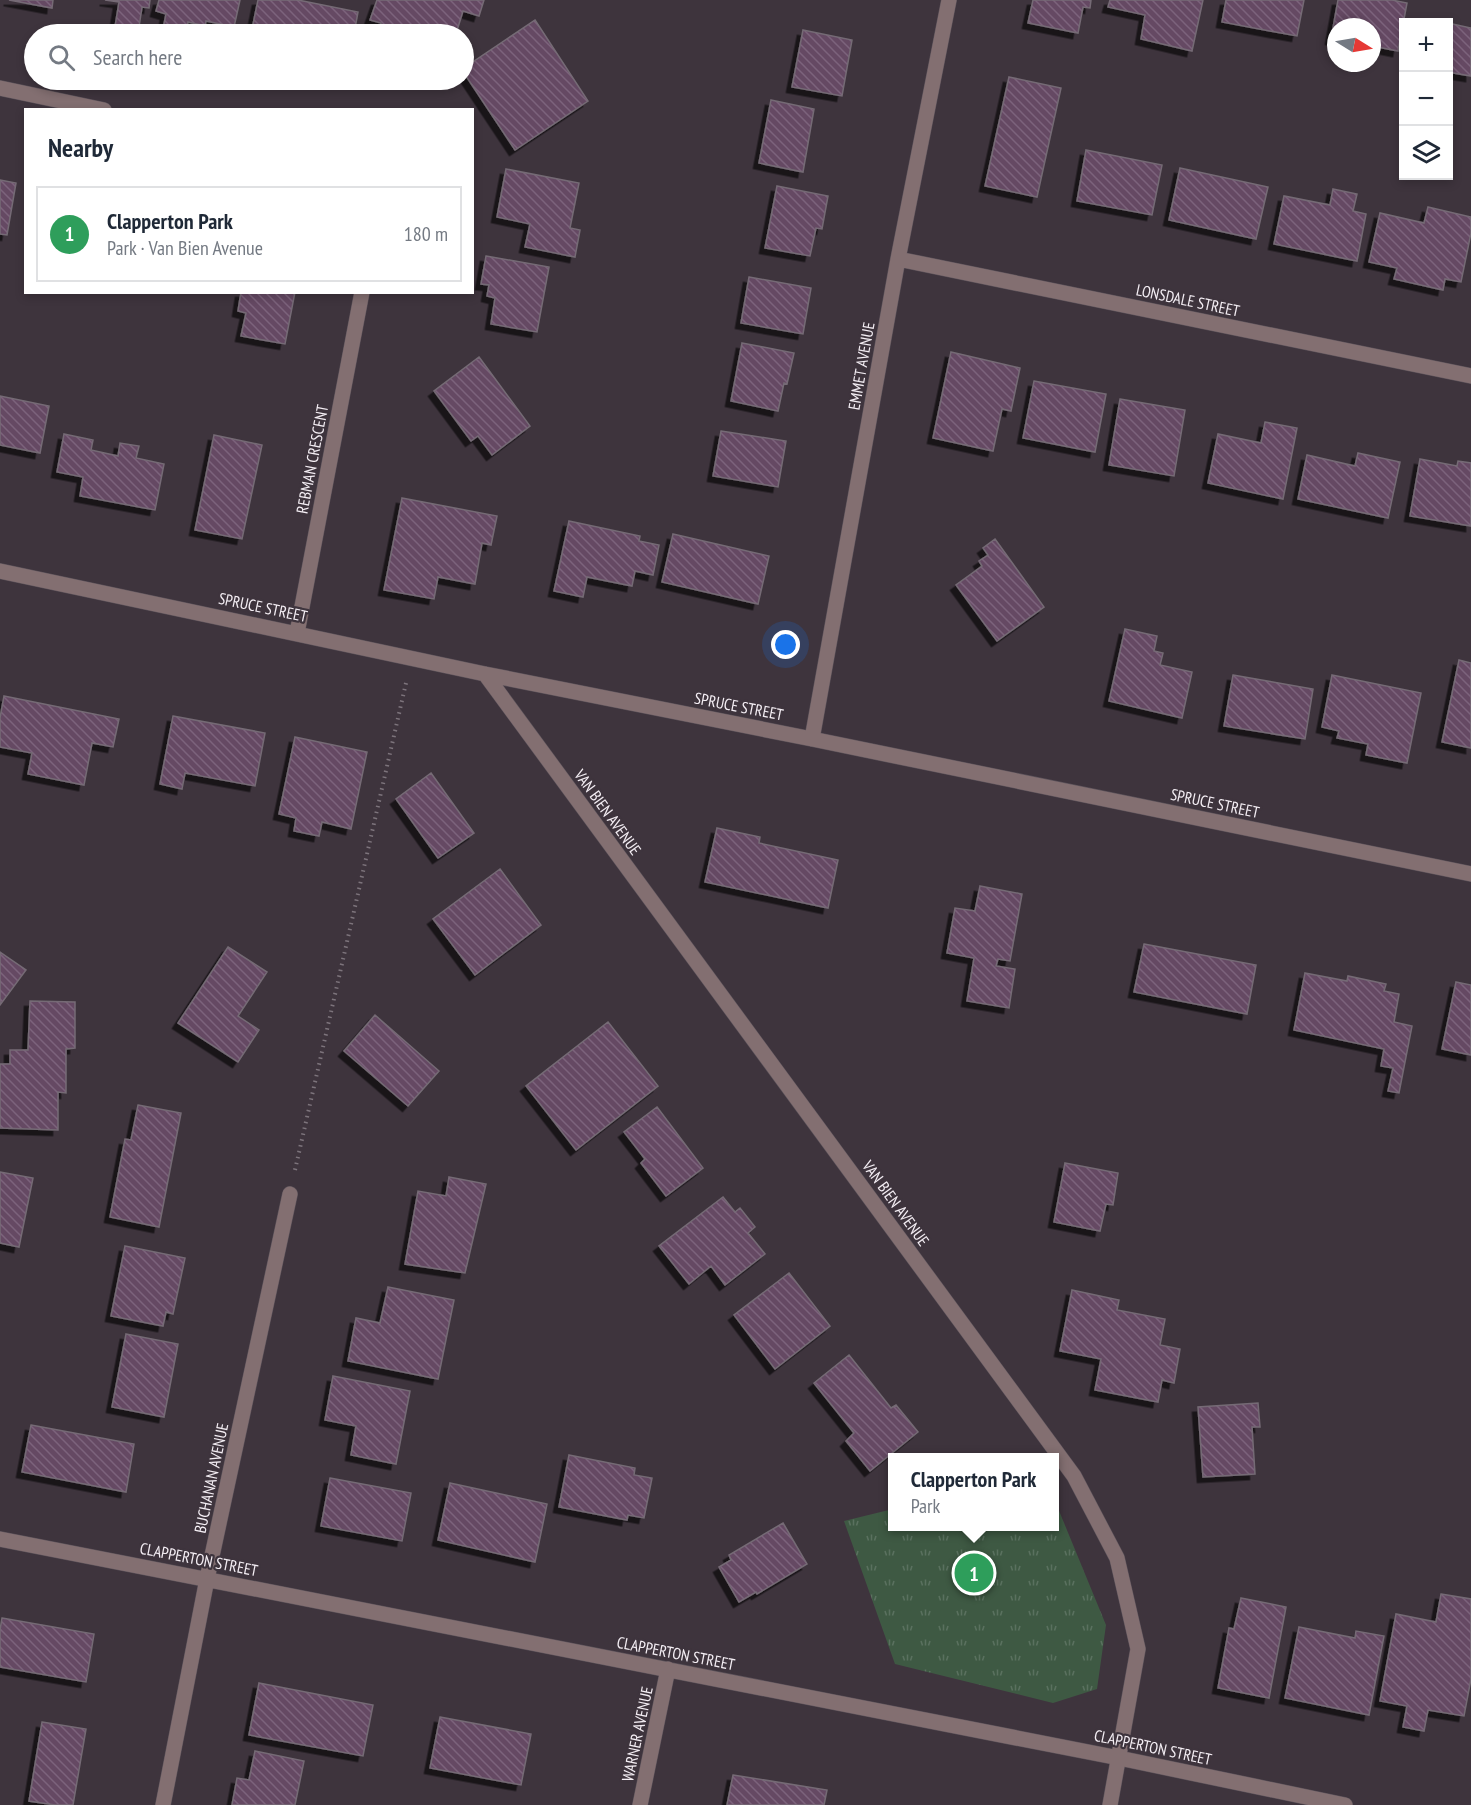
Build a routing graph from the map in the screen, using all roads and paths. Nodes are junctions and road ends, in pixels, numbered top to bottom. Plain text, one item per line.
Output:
1 (949, 0) edge
2 (0, 88) edge
3 (95, 108) edge
4 (898, 259) junction
5 (362, 294) edge
6 (1471, 376) edge
7 (0, 571) edge
8 (297, 633) junction
9 (411, 658) junction
10 (485, 674) junction
11 (812, 739) junction
12 (1471, 874) edge
13 (290, 1194) joint
14 (1057, 1453) edge
15 (1059, 1456) edge
16 (0, 1539) edge
17 (207, 1579) junction
18 (668, 1670) junction
19 (1119, 1758) junction
20 (163, 1805) edge
21 (640, 1805) edge
22 (1110, 1805) edge
23 (1345, 1805) edge

1 - 4 street, EMMET AVENUE
2 - 3 street
4 - 6 street, LONSDALE STREET
4 - 11 street, EMMET AVENUE
5 - 8 street, REBMAN CRESCENT
7 - 8 street, SPRUCE STREET
8 - 9 street, SPRUCE STREET
9 - 10 street, SPRUCE STREET
9 - 13 path
10 - 11 street, SPRUCE STREET
10 - 14 street, VAN BIEN AVENUE
11 - 12 street, SPRUCE STREET
13 - 17 street, BUCHANAN AVENUE
15 - 19 street, VAN BIEN AVENUE
16 - 17 street, CLAPPERTON STREET
17 - 18 street, CLAPPERTON STREET
17 - 20 street, BUCHANAN AVENUE
18 - 19 street, CLAPPERTON STREET
18 - 21 street, WARNER AVENUE
19 - 22 street, VAN BIEN AVENUE
19 - 23 street, CLAPPERTON STREET

